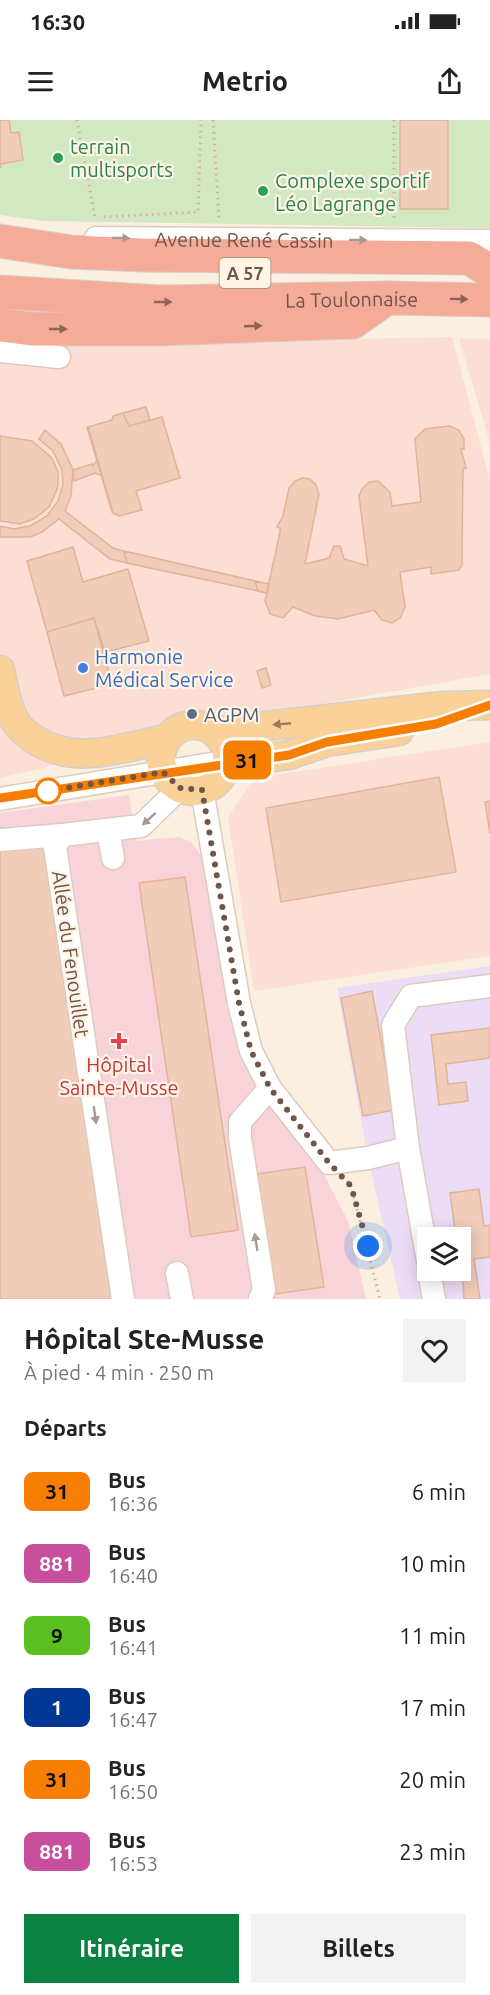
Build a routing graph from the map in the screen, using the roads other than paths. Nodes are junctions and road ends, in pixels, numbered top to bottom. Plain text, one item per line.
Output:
1 (0, 229) edge
2 (0, 241) edge
3 (490, 241) edge
4 (0, 261) edge
5 (490, 273) edge
6 (0, 292) edge
7 (387, 298) junction
8 (490, 300) edge
9 (0, 324) edge
10 (0, 351) edge
11 (59, 357) dead end
12 (0, 670) edge
13 (487, 706) edge
14 (382, 715) junction
15 (214, 732) junction
16 (226, 763) junction
17 (174, 771) junction
18 (0, 799) edge
19 (108, 830) junction
20 (63, 835) junction
21 (0, 840) edge
22 (113, 858) dead end
23 (490, 986) edge
24 (270, 1088) junction
25 (408, 1148) junction
26 (422, 1227) edge
27 (431, 1281) edge
28 (123, 1299) edge
29 (260, 1299) edge
30 (434, 1299) edge

1 -> 3 street, Avenue René Cassin
2 - 5 highway
4 - 5 highway, La Toulonnaise / A 57
6 -> 7 highway, La Toulonnaise / A 57
7 -> 8 highway, La Toulonnaise / A 57
9 -> 7 highway
10 - 11 street
12 - 17 main road
13 - 14 main road
13 - 16 main road
14 -> 15 main road
14 - 16 street
15 - 16 main road
15 - 17 main road
16 - 17 street
16 - 17 main road
17 - 18 street
17 -> 19 street
17 - 24 street
19 - 20 street
19 - 22 street
20 - 21 street
20 -> 28 street, Allée du Fenouillet
23 - 25 street
24 - 25 street
29 -> 24 street
25 - 26 street
27 - 30 street

